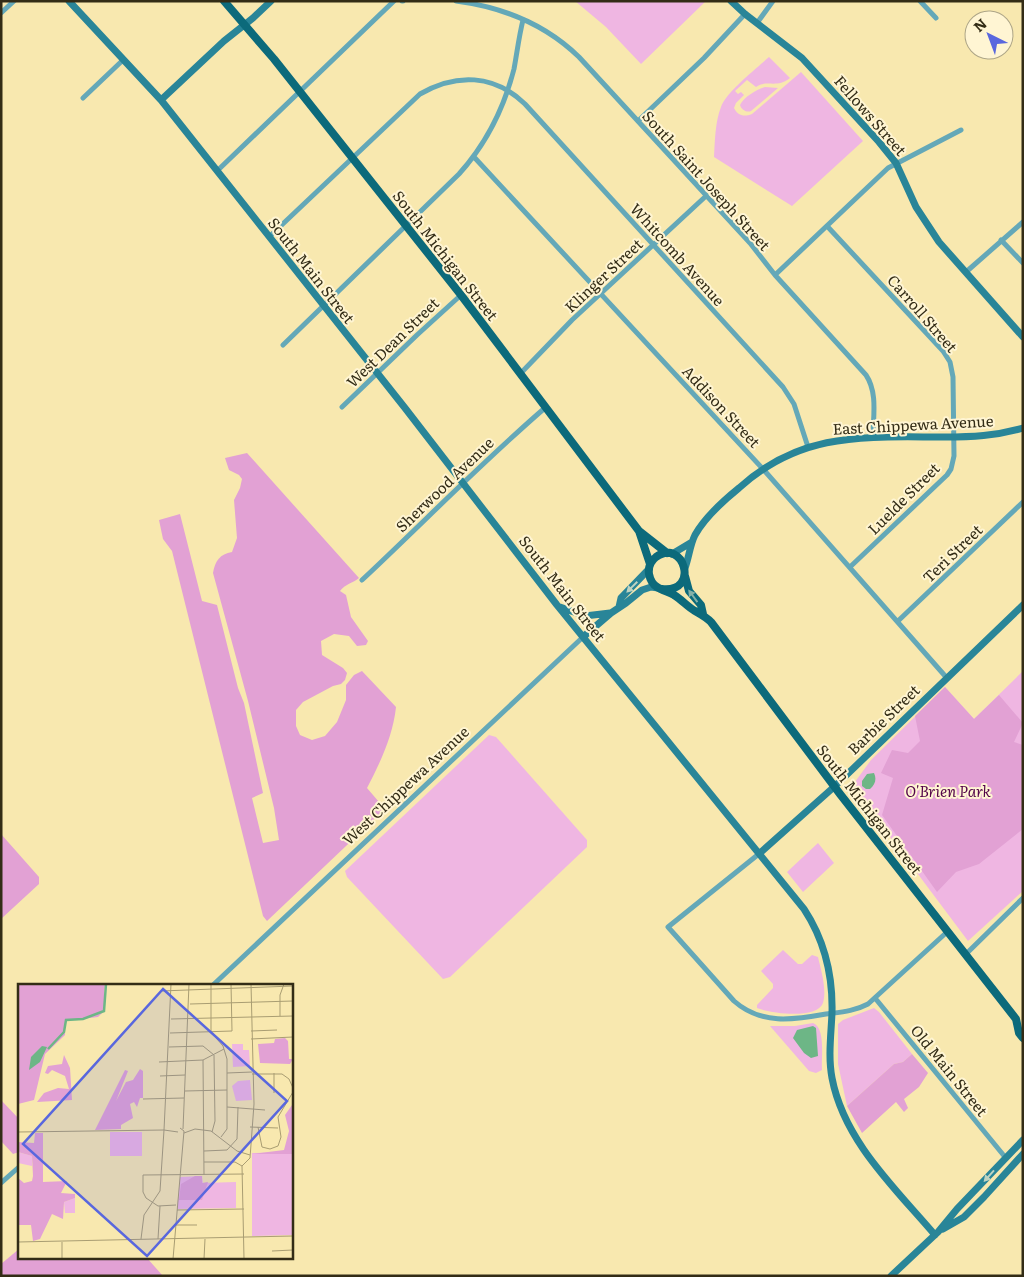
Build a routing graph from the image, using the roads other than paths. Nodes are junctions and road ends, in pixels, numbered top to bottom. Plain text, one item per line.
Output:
1 (14, 1) edge
2 (69, 1) edge
3 (224, 1) edge
4 (271, 1) edge
5 (394, 1) edge
6 (456, 1) edge
7 (731, 1) edge
8 (773, 1) edge
9 (920, 1) edge
10 (1, 13) edge
11 (745, 14) junction
12 (936, 18) dead end
13 (523, 20) junction
14 (757, 23) junction
15 (245, 24) junction
16 (123, 60) junction
17 (508, 90) junction
18 (300, 91) junction
19 (83, 98) dead end
20 (160, 100) junction
21 (638, 121) junction
22 (960, 130) dead end
23 (474, 157) junction
24 (352, 158) junction
25 (896, 163) junction
26 (217, 171) junction
27 (706, 196) junction
28 (1023, 222) edge
29 (406, 226) junction
30 (826, 226) junction
31 (269, 237) junction
32 (1001, 240) junction
33 (654, 246) junction
34 (1023, 264) edge
35 (966, 272) junction
36 (775, 275) junction
37 (600, 294) junction
38 (460, 296) junction
39 (324, 306) junction
40 (1023, 336) edge
41 (283, 345) dead end
42 (377, 373) junction
43 (520, 374) junction
44 (342, 407) dead end
45 (546, 407) junction
46 (1023, 428) edge
47 (873, 437) junction
48 (954, 437) junction
49 (808, 447) junction
50 (763, 469) junction
51 (464, 483) junction
52 (1023, 502) edge
53 (639, 531) junction
54 (692, 542) junction
55 (669, 553) junction
56 (650, 566) junction
57 (850, 567) junction
58 (685, 572) junction
59 (362, 580) dead end
60 (660, 588) junction
61 (1023, 605) edge
62 (557, 606) junction
63 (619, 606) junction
64 (611, 613) junction
65 (704, 614) junction
66 (898, 621) junction
67 (583, 637) junction
68 (946, 677) junction
69 (835, 786) junction
70 (760, 853) junction
71 (1023, 898) edge
72 (946, 932) junction
73 (965, 955) junction
74 (214, 984) edge
75 (875, 998) junction
76 (832, 1014) junction
77 (1019, 1020) edge
78 (1023, 1038) edge
79 (1023, 1140) edge
80 (1023, 1154) edge
81 (1005, 1158) junction
82 (18, 1169) edge
83 (1, 1184) edge
84 (937, 1234) junction
85 (891, 1276) edge

1 - 10 street
2 - 16 street, South Main Street
3 - 15 main road, South Michigan Street
4 - 15 street
5 - 18 street
6 - 13 street, South Saint Joseph Street
7 - 11 street, Fellows Street
8 - 14 street
9 - 12 street
11 - 14 street, Fellows Street
11 - 21 street
13 - 17 street
13 - 21 street, South Saint Joseph Street
14 - 25 street, Fellows Street
15 - 18 main road, South Michigan Street
15 - 20 street
16 - 19 street
16 - 20 street, South Main Street
17 - 23 street
17 - 24 street
17 - 33 street, Whitcomb Avenue
18 - 24 main road, South Michigan Street
18 - 26 street
20 - 26 street, South Main Street
21 - 27 street, South Saint Joseph Street
22 - 25 street
23 - 29 street
23 - 37 street, Addison Street
24 - 29 main road, South Michigan Street
24 - 31 street
25 - 30 street
25 - 35 street, Fellows Street
26 - 31 street, South Main Street
27 - 33 street, Klinger Street
27 - 36 street, South Saint Joseph Street
28 - 32 street
29 - 38 main road, South Michigan Street
29 - 39 street
30 - 36 street
30 - 48 street, Carroll Street
31 - 39 street, South Main Street
32 - 34 street
32 - 35 street
33 - 37 street, Klinger Street
33 - 49 street, Whitcomb Avenue
35 - 40 street, Fellows Street
36 - 47 street, South Saint Joseph Street
37 - 43 street, Klinger Street
37 - 50 street, Addison Street
38 - 42 street, West Dean Street
38 - 43 main road, South Michigan Street
39 - 41 street
39 - 42 street, South Main Street
42 - 44 street, West Dean Street
42 - 51 street, South Main Street
43 - 45 main road, South Michigan Street
45 - 51 street, Sherwood Avenue
45 - 53 main road, South Michigan Street
46 - 48 street, East Chippewa Avenue
47 - 48 street, East Chippewa Avenue
47 - 49 street, East Chippewa Avenue
48 - 57 street, Luelde Street
49 - 50 street, East Chippewa Avenue
50 - 54 street, East Chippewa Avenue
50 - 57 street, Addison Street
51 - 59 street, Sherwood Avenue
51 - 62 street, South Main Street
52 - 66 street, Teri Street
53 - 55 main road, South Michigan Street
53 - 56 main road, South Michigan Street
54 - 55 street, East Chippewa Avenue
54 - 58 street, East Chippewa Avenue
55 - 56 main road
55 - 58 main road
56 - 60 main road
56 -> 63 street, West Chippewa Avenue
57 - 66 street, Addison Street
58 - 60 main road
65 -> 58 main road, South Michigan Street
60 - 63 street, West Chippewa Avenue
60 - 65 main road, South Michigan Street
61 - 68 street, Barbie Street
62 - 64 street
62 - 67 street, South Main Street
63 - 64 street, West Chippewa Avenue
64 - 67 street, West Chippewa Avenue
65 - 69 main road, South Michigan Street
66 - 68 street, Addison Street
67 - 70 street, South Main Street
67 - 74 street, West Chippewa Avenue
68 - 69 street, Barbie Street
69 - 70 street, Barbie Street
69 - 72 main road, South Michigan Street
70 - 76 street, South Main Street
70 - 76 street, Barbie Street
71 - 73 street
72 - 73 main road, South Michigan Street
72 - 75 street
73 - 77 main road, South Michigan Street
75 - 76 street
75 - 81 street, Old Main Street
76 - 84 street, South Main Street
77 - 78 main road, South Michigan Street
79 - 81 street
80 - 84 street
81 -> 84 street
82 - 83 street
84 - 85 street

